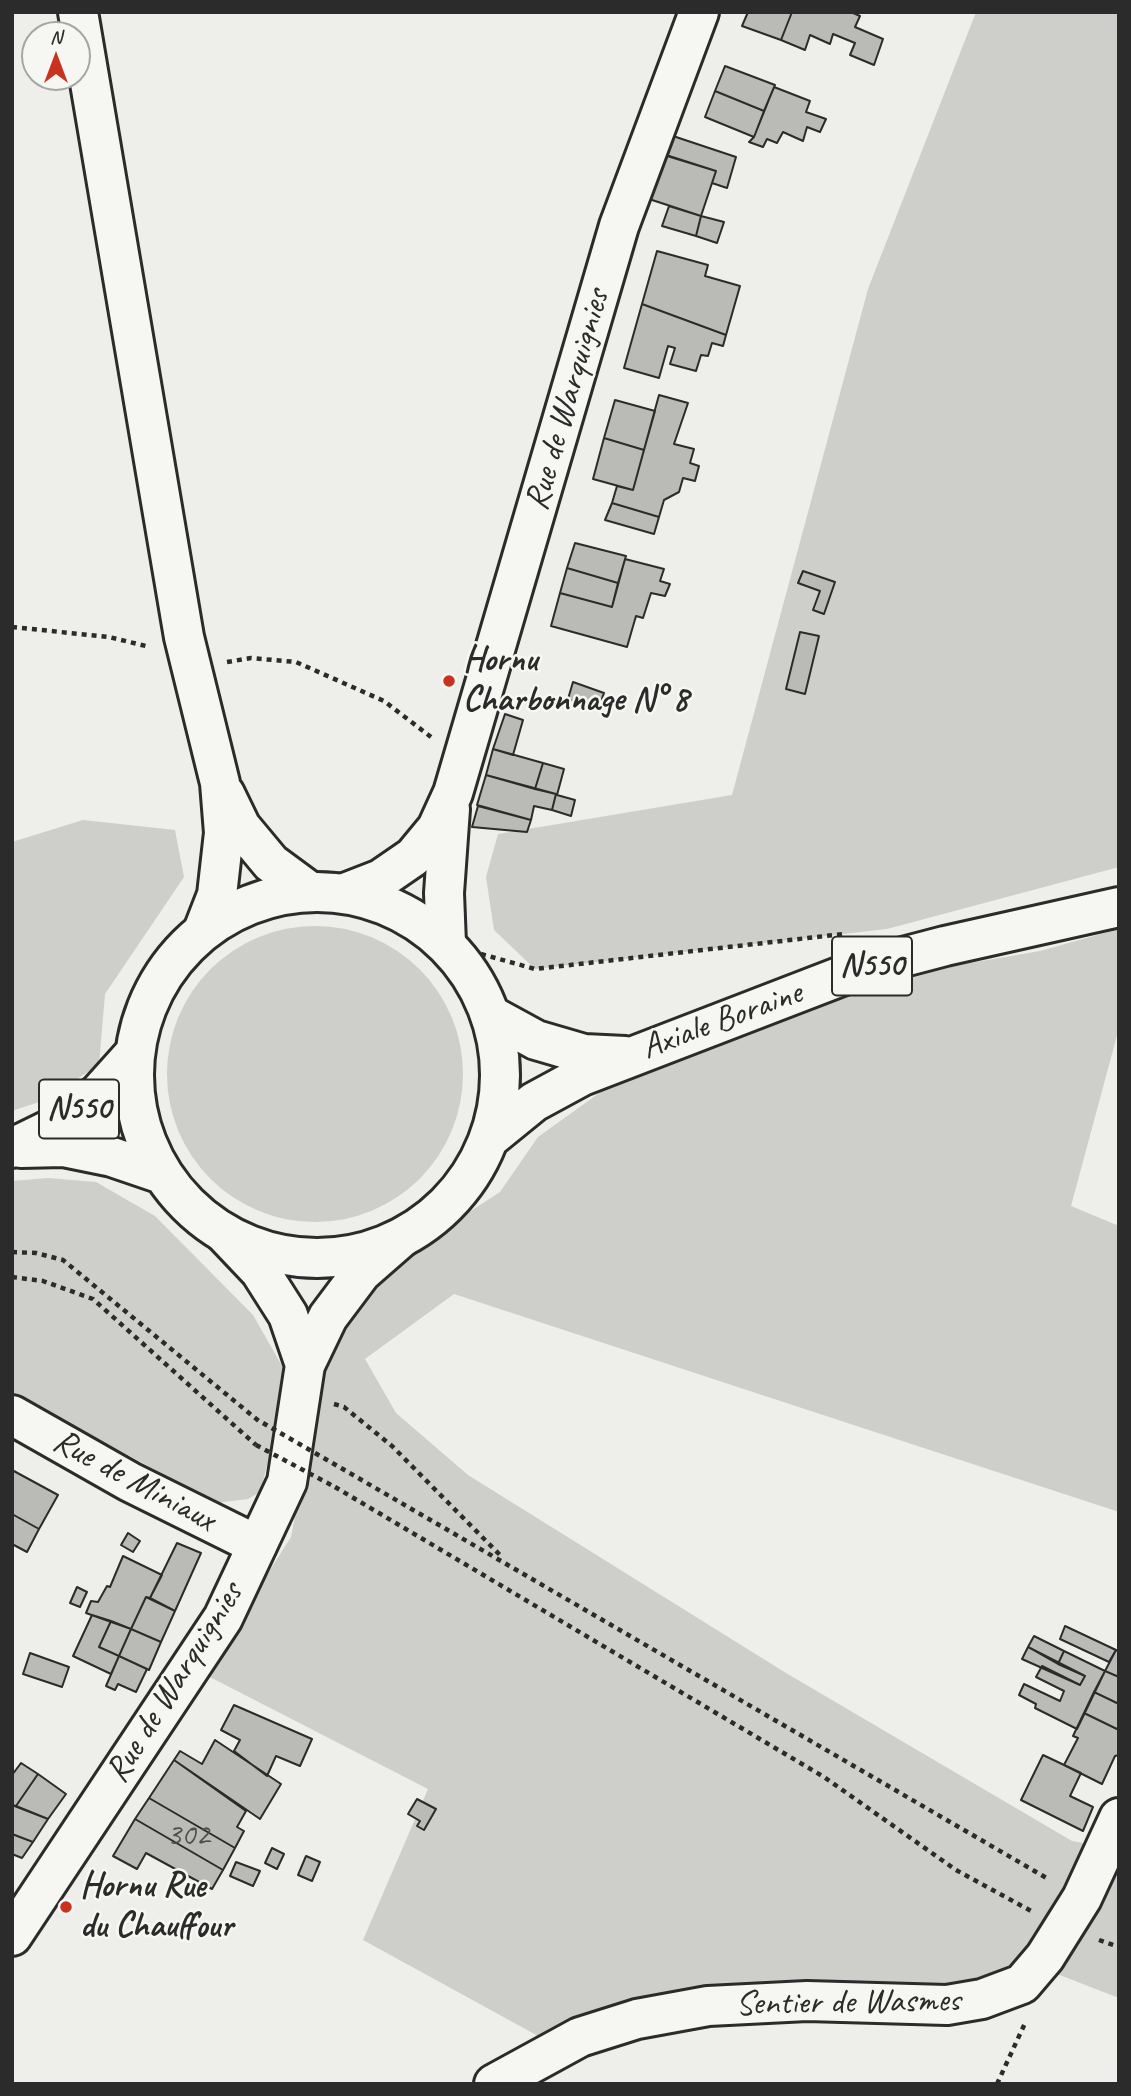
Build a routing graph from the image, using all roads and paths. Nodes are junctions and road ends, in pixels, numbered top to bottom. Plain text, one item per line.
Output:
1 (78, 12) edge
2 (699, 12) edge
3 (12, 627) edge
4 (189, 656) junction
5 (457, 777) junction
6 (220, 783) junction
7 (327, 892) junction
8 (1119, 907) edge
9 (203, 931) junction
10 (846, 933) dead end
11 (446, 944) junction
12 (492, 1016) junction
13 (134, 1054) junction
14 (634, 1056) junction
15 (491, 1136) junction
16 (12, 1148) edge
17 (162, 1174) junction
18 (224, 1233) junction
19 (401, 1238) junction
20 (12, 1252) edge
21 (12, 1277) edge
22 (304, 1365) junction
23 (344, 1407) dead end
24 (12, 1415) edge
25 (257, 1545) junction
26 (505, 1561) junction
27 (1119, 1818) edge
28 (1071, 1913) junction
29 (12, 1936) edge
30 (1119, 1947) edge
31 (1022, 1984) junction
32 (494, 2084) edge
33 (997, 2084) edge

1 - 4 street
2 - 5 street, Rue de Warquignies
3 - 4 path
4 - 5 path
4 - 6 street
5 - 7 street
5 - 11 street
6 - 7 street
6 - 9 street
7 - 9 street
7 - 11 street
8 - 14 street, Axiale Boraine / N550
9 - 13 street
10 - 11 path
11 - 12 street
12 - 14 street, Axiale Boraine / N550
12 - 15 street
13 - 16 street, N550
13 - 17 street
14 - 15 street
15 - 19 street
16 - 17 street
17 - 18 street
18 - 19 street
18 - 22 street
19 - 22 street, Rue de Warquignies
20 - 26 path, bridge
21 - 28 path, bridge
22 - 25 street, Rue de Warquignies
23 - 26 path
24 - 25 street, Rue de Miniaux
25 - 29 street, Rue de Warquignies
26 - 28 path
27 - 28 street, Sentier de Wasmes
28 - 30 path
28 - 31 street, Sentier de Wasmes
31 - 32 street, Sentier de Wasmes
31 - 33 path

